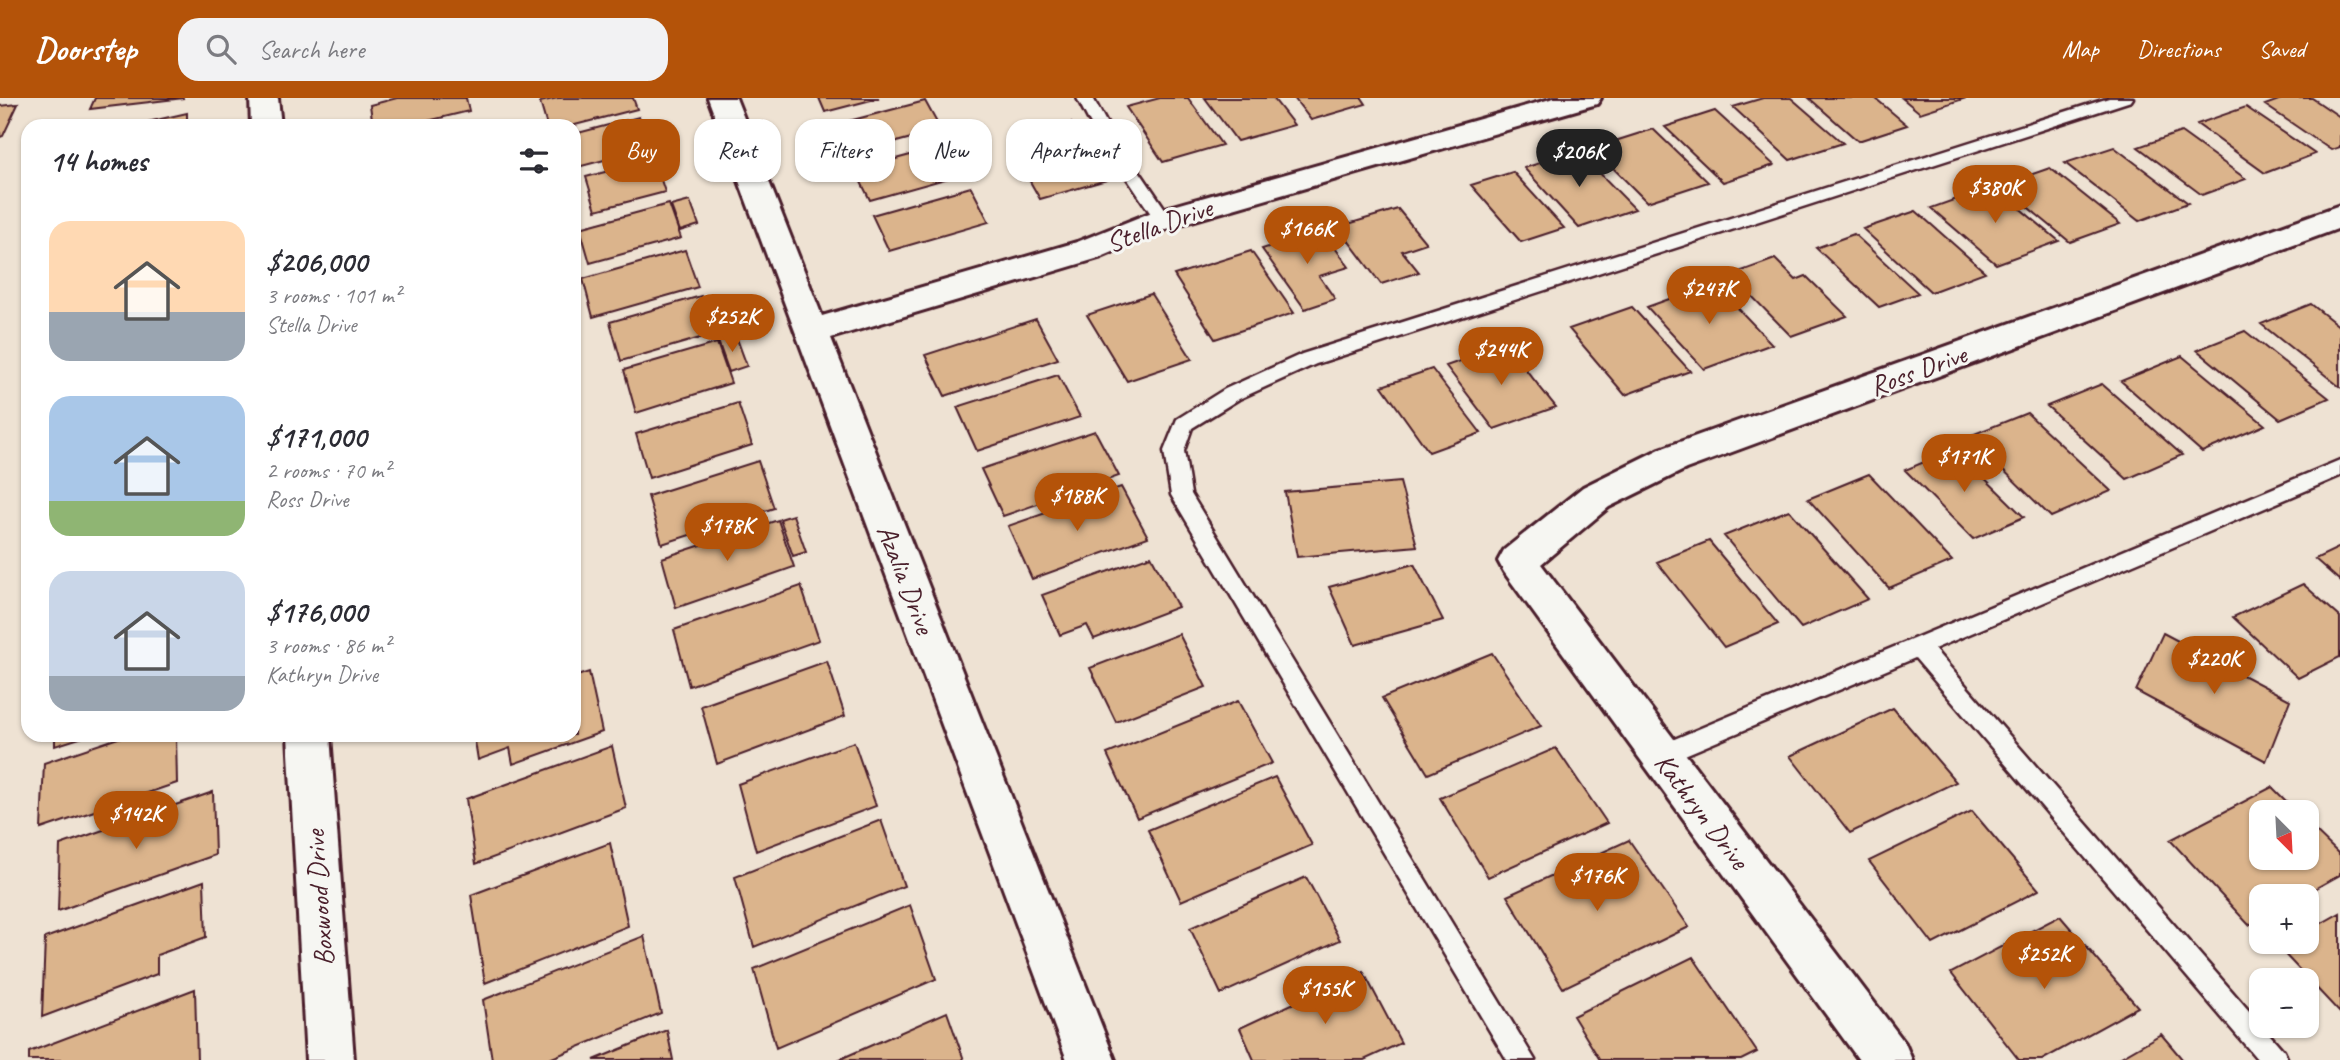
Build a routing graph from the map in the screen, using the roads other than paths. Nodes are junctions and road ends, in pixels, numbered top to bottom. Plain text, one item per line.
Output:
1 (264, 98) edge
2 (722, 98) edge
3 (1085, 98) edge
4 (1587, 98) edge
5 (2124, 98) edge
6 (266, 119) edge
7 (2340, 216) edge
8 (1163, 219) junction
9 (811, 331) junction
10 (2340, 468) edge
11 (1517, 561) joint
12 (1918, 646) junction
13 (309, 742) edge
14 (1661, 755) junction
15 (330, 1060) edge
16 (1091, 1060) edge
17 (1522, 1060) edge
18 (1888, 1060) edge
19 (2275, 1060) edge

1 - 6 street
2 - 9 street, Azalia Drive
3 - 8 lane
4 - 8 street, Stella Drive
5 - 17 lane
7 - 11 street, Ross Drive
8 - 9 street, Stella Drive
9 - 16 street, Azalia Drive
10 - 12 lane
11 - 14 street, Kathryn Drive
12 - 14 lane
12 - 19 lane
13 - 15 street, Boxwood Drive
14 - 18 street, Kathryn Drive

